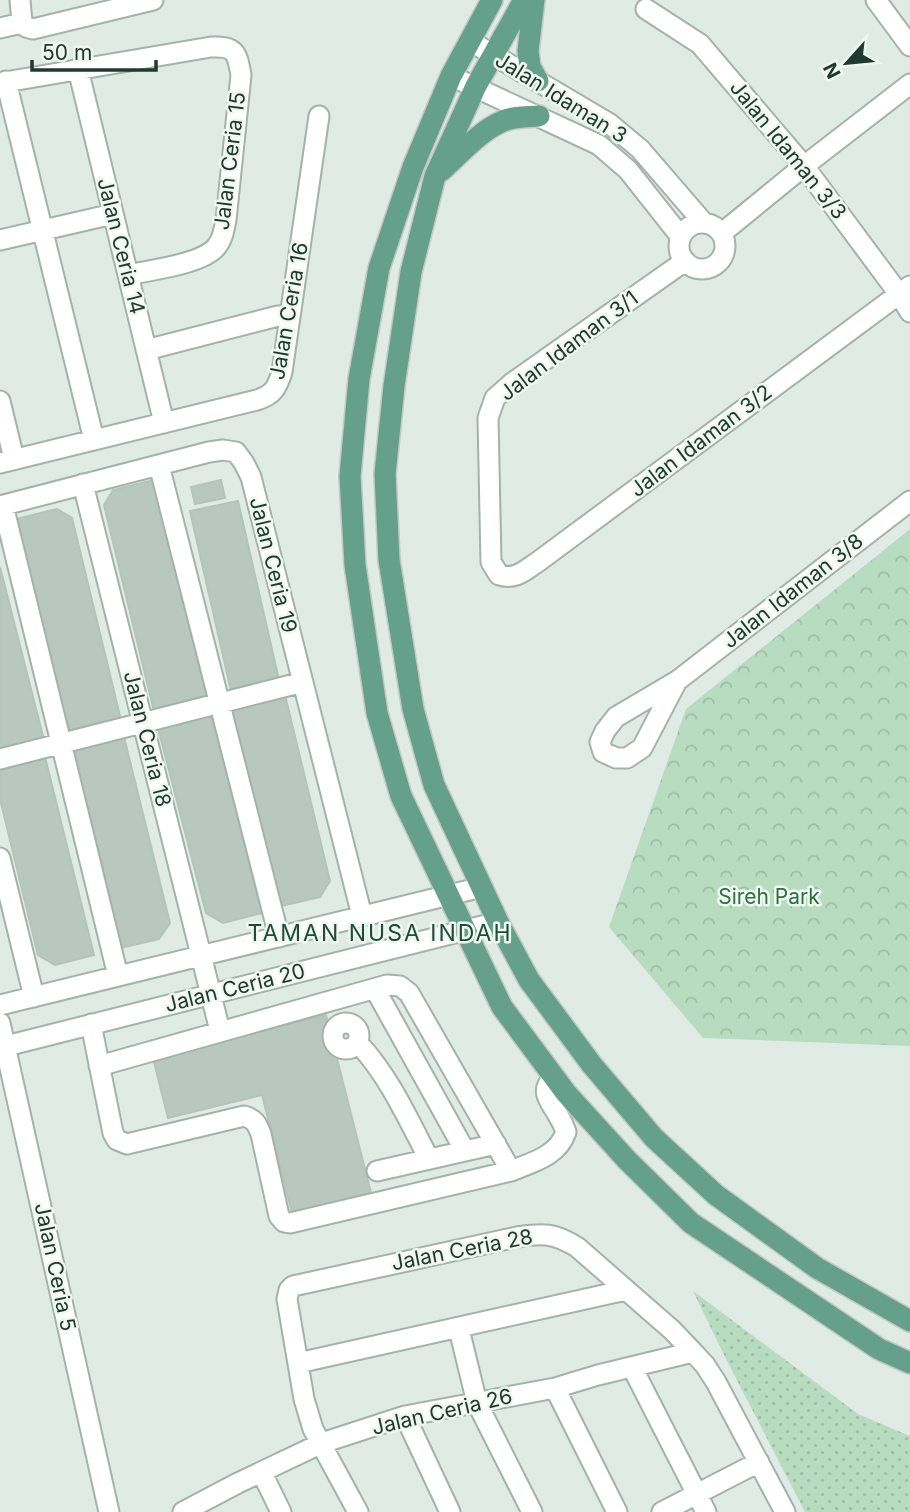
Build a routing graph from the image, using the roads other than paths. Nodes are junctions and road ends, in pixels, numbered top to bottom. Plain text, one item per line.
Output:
1 (20, 0) edge
2 (153, 0) edge
3 (492, 0) edge
4 (524, 0) edge
5 (534, 0) edge
6 (876, 0) edge
7 (99, 6) edge
8 (646, 9) dead end
9 (23, 23) junction
10 (0, 28) edge
11 (470, 41) junction
12 (910, 46) edge
13 (494, 56) junction
14 (78, 69) junction
15 (451, 76) junction
16 (538, 81) junction
17 (3, 82) edge
18 (910, 84) edge
19 (477, 86) junction
20 (539, 116) junction
21 (319, 117) dead end
22 (804, 166) junction
23 (435, 176) junction
24 (113, 214) junction
25 (703, 222) junction
26 (43, 230) junction
27 (722, 233) junction
28 (681, 237) junction
29 (0, 240) edge
30 (685, 261) junction
31 (128, 275) junction
32 (905, 290) edge
33 (910, 312) edge
34 (290, 316) junction
35 (146, 350) junction
36 (0, 401) edge
37 (164, 423) junction
38 (94, 440) junction
39 (7, 461) edge
40 (159, 465) junction
41 (83, 484) junction
42 (910, 501) edge
43 (2, 505) edge
44 (499, 575) joint
45 (677, 681) dead end
46 (303, 682) junction
47 (220, 703) junction
48 (142, 723) junction
49 (61, 744) junction
50 (0, 759) edge
51 (0, 858) edge
52 (482, 887) junction
53 (448, 895) junction
54 (362, 916) junction
55 (498, 922) junction
56 (465, 929) junction
57 (279, 937) junction
58 (201, 956) junction
59 (118, 976) junction
60 (375, 989) junction
61 (211, 994) junction
62 (34, 997) junction
63 (339, 998) junction
64 (0, 1005) edge
65 (0, 1023) edge
66 (91, 1024) junction
67 (220, 1031) junction
68 (6, 1046) junction
69 (99, 1066) junction
70 (554, 1077) junction
71 (496, 1144) junction
72 (465, 1151) junction
73 (429, 1159) junction
74 (377, 1171) dead end
75 (511, 1171) junction
76 (626, 1290) junction
77 (910, 1321) edge
78 (460, 1329) junction
79 (692, 1352) junction
80 (298, 1363) junction
81 (910, 1363) edge
82 (632, 1367) junction
83 (555, 1388) junction
84 (477, 1403) junction
85 (405, 1416) junction
86 (322, 1443) junction
87 (759, 1462) junction
88 (261, 1472) junction
89 (701, 1503) edge
90 (188, 1511) edge
91 (109, 1512) edge
92 (281, 1512) edge
93 (358, 1512) edge
94 (450, 1512) edge
95 (533, 1512) edge
96 (617, 1512) edge
97 (662, 1512) edge
98 (785, 1512) edge

1 - 9 street
2 - 7 street
3 - 11 main road
4 - 13 main road
5 - 16 main road
6 - 12 street
7 - 9 street
8 - 22 street, Jalan Idaman 3/3
9 - 10 street
11 - 13 street, Jalan Idaman 3
11 - 15 main road
13 - 16 street, Jalan Idaman 3
13 - 19 main road
14 - 17 street, Jalan Ceria 15
14 - 24 street, Jalan Ceria 14
14 - 31 street, Jalan Ceria 15
15 - 19 street, Jalan Idaman 3
15 - 53 main road
16 - 25 street, Jalan Idaman 3
17 - 26 street
18 - 22 street
19 - 20 street, Jalan Idaman 3
19 - 23 main road
20 - 23 main road
20 - 28 street, Jalan Idaman 3
21 - 34 street, Jalan Ceria 16
22 - 27 street
22 - 32 street, Jalan Idaman 3/3
23 - 52 main road
24 - 26 street
24 - 31 street, Jalan Ceria 14
25 - 27 street
25 - 28 street
26 - 29 street
26 - 38 street
27 - 30 street
28 - 30 street
30 - 44 street, Jalan Idaman 3/1
31 - 35 street, Jalan Ceria 14
32 - 33 street, Jalan Idaman 3/3
32 - 44 street, Jalan Idaman 3/2
34 - 35 street
34 - 37 street, Jalan Ceria 16
35 - 37 street, Jalan Ceria 14
36 - 39 street
37 - 38 street, Jalan Ceria 16
38 - 39 street, Jalan Ceria 16
40 - 41 street, Jalan Ceria 19
40 - 46 street, Jalan Ceria 19
40 - 47 street
41 - 43 street, Jalan Ceria 19
41 - 48 street, Jalan Ceria 18
42 - 45 street, Jalan Idaman 3/8
43 - 49 street
46 - 47 street
46 - 54 street, Jalan Ceria 19
47 - 48 street
47 - 57 street
48 - 49 street
48 - 58 street, Jalan Ceria 18
49 - 50 street
49 - 59 street
51 - 62 street
52 - 53 street, Jalan Ceria 20
52 - 55 main road
53 - 54 street, Jalan Ceria 20
53 - 56 main road
54 - 57 street, Jalan Ceria 20
55 - 56 street, Jalan Ceria 20
55 - 77 main road
56 - 61 street, Jalan Ceria 20
56 - 70 main road
57 - 58 street, Jalan Ceria 20
58 - 59 street, Jalan Ceria 20
58 - 61 street, Jalan Ceria 18
59 - 62 street, Jalan Ceria 20
60 - 63 street
60 - 71 street
60 - 72 street
61 - 66 street, Jalan Ceria 20
61 - 67 street, Jalan Ceria 18
62 - 64 street, Jalan Ceria 20
63 - 67 street
63 - 73 street
65 - 68 street, Jalan Ceria 5
66 - 68 street, Jalan Ceria 20
66 - 69 street
67 - 69 street
68 - 91 street, Jalan Ceria 5
69 - 75 street
70 - 75 street
70 - 81 main road
71 - 72 street
71 - 75 street
72 - 73 street
73 - 74 street
76 - 78 street
76 - 79 street, Jalan Ceria 28
76 - 80 street, Jalan Ceria 28
78 - 80 street
78 - 84 street
79 - 82 street
79 - 87 street, Jalan Ceria 28
80 - 86 street, Jalan Ceria 28
82 - 83 street, Jalan Ceria 26
82 - 89 street
83 - 84 street, Jalan Ceria 26
83 - 96 street
84 - 85 street, Jalan Ceria 26
84 - 95 street
85 - 86 street, Jalan Ceria 26
85 - 94 street
86 - 88 street, Jalan Ceria 26
86 - 93 street, Jalan Ceria 28
87 - 89 street
87 - 98 street, Jalan Ceria 28
88 - 90 street, Jalan Ceria 26
88 - 92 street
89 - 97 street

